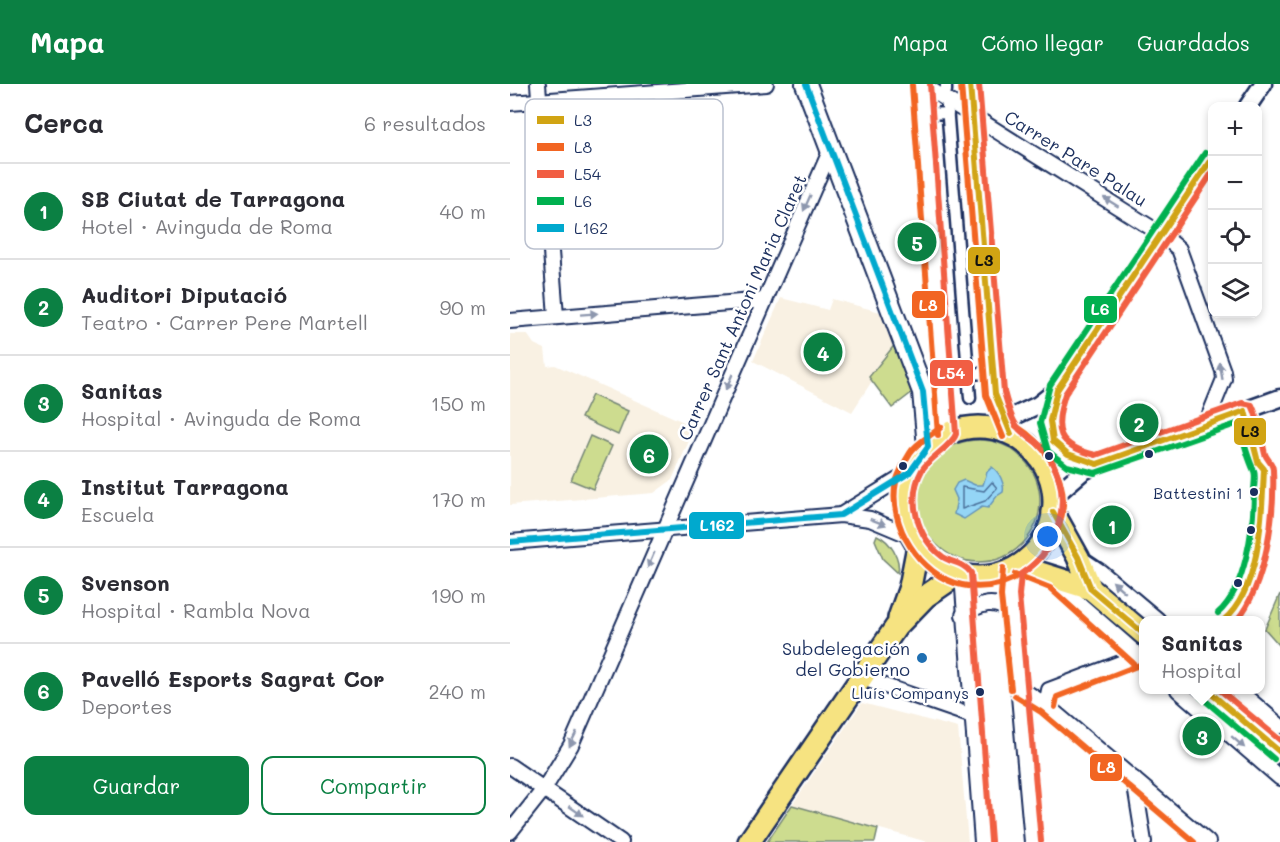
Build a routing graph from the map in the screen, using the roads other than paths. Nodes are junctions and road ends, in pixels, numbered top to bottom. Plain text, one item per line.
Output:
1 (538, 84) edge
2 (766, 84) edge
3 (806, 84) edge
4 (922, 84) edge
5 (970, 84) edge
6 (1263, 84) edge
7 (539, 99) edge
8 (566, 99) edge
9 (525, 102) edge
10 (1251, 102) edge
11 (510, 103) edge
12 (929, 114) dead end
13 (972, 114) junction
14 (831, 149) junction
15 (1208, 164) edge
16 (1161, 234) junction
17 (551, 249) edge
18 (765, 300) junction
19 (556, 316) junction
20 (510, 321) edge
21 (987, 373) dead end
22 (968, 374) junction
23 (950, 375) dead end
24 (1057, 390) junction
25 (970, 398) dead end
26 (1280, 398) edge
27 (1205, 426) junction
28 (1002, 427) junction
29 (946, 434) junction
30 (928, 447) junction
31 (1097, 464) junction
32 (909, 473) junction
33 (1053, 505) junction
34 (841, 515) junction
35 (665, 528) junction
36 (915, 541) junction
37 (510, 542) edge
38 (1078, 557) junction
39 (1015, 567) junction
40 (960, 574) junction
41 (1055, 580) junction
42 (1091, 589) junction
43 (1012, 612) junction
44 (963, 615) junction
45 (1152, 616) edge
46 (896, 627) junction
47 (1139, 631) edge
48 (1139, 656) edge
49 (1139, 659) edge
50 (862, 678) junction
51 (1020, 687) junction
52 (1183, 694) edge
53 (1212, 694) edge
54 (1243, 694) edge
55 (1046, 705) junction
56 (972, 716) junction
57 (1022, 716) junction
58 (1280, 726) edge
59 (1280, 752) edge
60 (510, 766) edge
61 (1280, 778) edge
62 (1134, 779) junction
63 (544, 789) junction
64 (510, 832) edge
65 (621, 842) edge
66 (749, 842) edge
67 (982, 842) edge
68 (1032, 842) edge
69 (1144, 842) edge
70 (1208, 842) edge

1 - 7 street
2 - 8 street
3 - 14 main road
4 - 13 street, Carrer Pare Palau
4 - 29 street
5 - 13 main road
6 - 10 street
9 - 11 street
12 - 22 street
16 -> 13 street, Carrer Pare Palau
13 - 28 main road
14 -> 18 street, Carrer Sant Antoni Maria Claret
14 - 30 main road
15 - 16 street
16 - 24 street
27 -> 16 street, Carrer Pare Palau
17 - 19 street
19 -> 18 street
18 -> 35 street, Carrer Sant Antoni Maria Claret
19 - 20 street
21 - 22 street
22 - 23 street
22 - 25 street
24 - 28 street
24 - 31 street
26 - 27 street
27 - 31 street
28 - 29 main road
28 - 33 main road
29 - 30 main road
30 - 32 main road
31 - 33 street
32 - 34 street
32 - 36 main road
33 - 38 main road
33 - 39 main road
34 - 35 street
34 -> 36 street
35 - 37 street
35 -> 63 street, Carrer Sant Antoni Maria Claret
36 - 40 main road
36 - 46 main road
38 - 42 main road
45 -> 38 street
39 - 40 main road
39 - 41 main road
39 - 43 street
40 - 44 street
40 - 46 main road
41 - 42 main road
41 - 48 street
42 - 47 main road
43 - 44 street
43 - 51 street
44 - 56 street
46 - 50 main road
49 - 55 street
50 - 56 street
50 - 66 main road
51 - 55 street
51 - 57 street
52 -> 61 street
53 - 59 main road
54 - 58 street
55 - 57 street
55 - 62 street
56 - 67 street
57 - 68 street
60 - 63 street
62 - 69 street
62 - 70 street
63 - 64 street, Carrer Sant Antoni Maria Claret
63 -> 65 street

